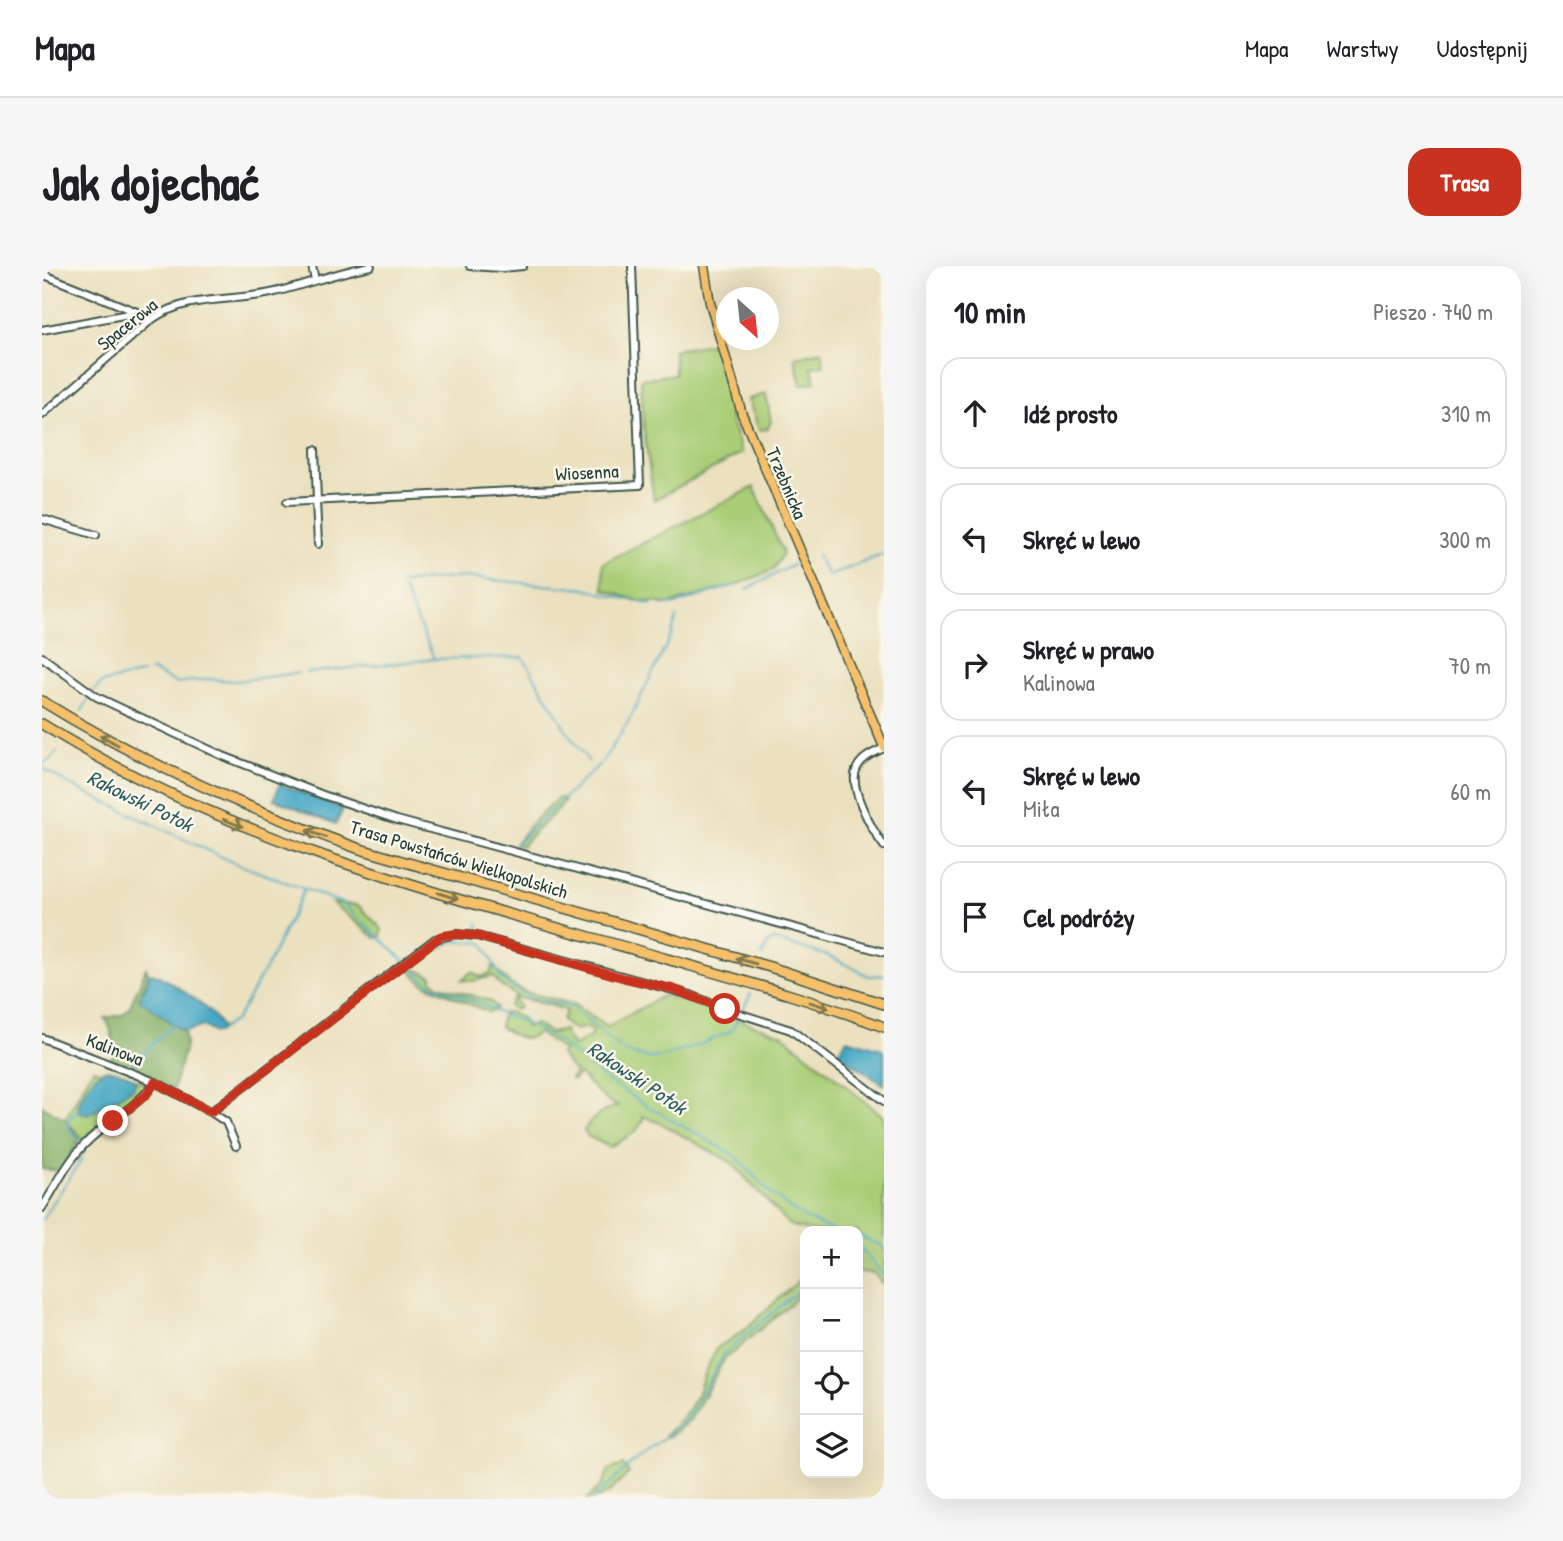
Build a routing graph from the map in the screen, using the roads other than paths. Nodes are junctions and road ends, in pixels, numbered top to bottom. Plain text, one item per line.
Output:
1 (312, 266) edge
2 (371, 266) edge
3 (470, 266) edge
4 (523, 266) edge
5 (632, 266) edge
6 (704, 266) edge
7 (42, 274) edge
8 (315, 280) junction
9 (136, 313) junction
10 (152, 320) junction
11 (42, 330) edge
12 (42, 415) edge
13 (314, 450) dead end
14 (316, 500) junction
15 (287, 502) dead end
16 (42, 519) edge
17 (96, 535) dead end
18 (318, 544) dead end
19 (42, 657) edge
20 (42, 701) edge
21 (42, 724) edge
22 (884, 748) edge
23 (884, 846) edge
24 (884, 952) edge
25 (884, 1004) edge
26 (884, 1029) edge
27 (42, 1038) edge
28 (155, 1082) junction
29 (884, 1101) edge
30 (211, 1112) junction
31 (236, 1146) dead end
32 (42, 1208) edge

1 - 8 street
2 - 8 street, Spacerowa
3 - 4 street
5 - 14 street, Wiosenna
6 - 22 main road, Trzebnicka
7 - 9 street
8 - 10 street, Spacerowa
9 - 10 street
9 - 11 street
10 - 12 street, Spacerowa
13 - 14 street
14 - 15 street, Wiosenna
14 - 18 street
16 - 17 street
19 - 24 street
25 -> 20 highway, Trasa Powstańców Wielkopolskich
21 -> 26 highway, Trasa Powstańców Wielkopolskich
22 - 23 street
27 - 28 street, Kalinowa
28 - 30 street, Kalinowa
28 - 32 street
29 - 30 street
30 - 31 street

